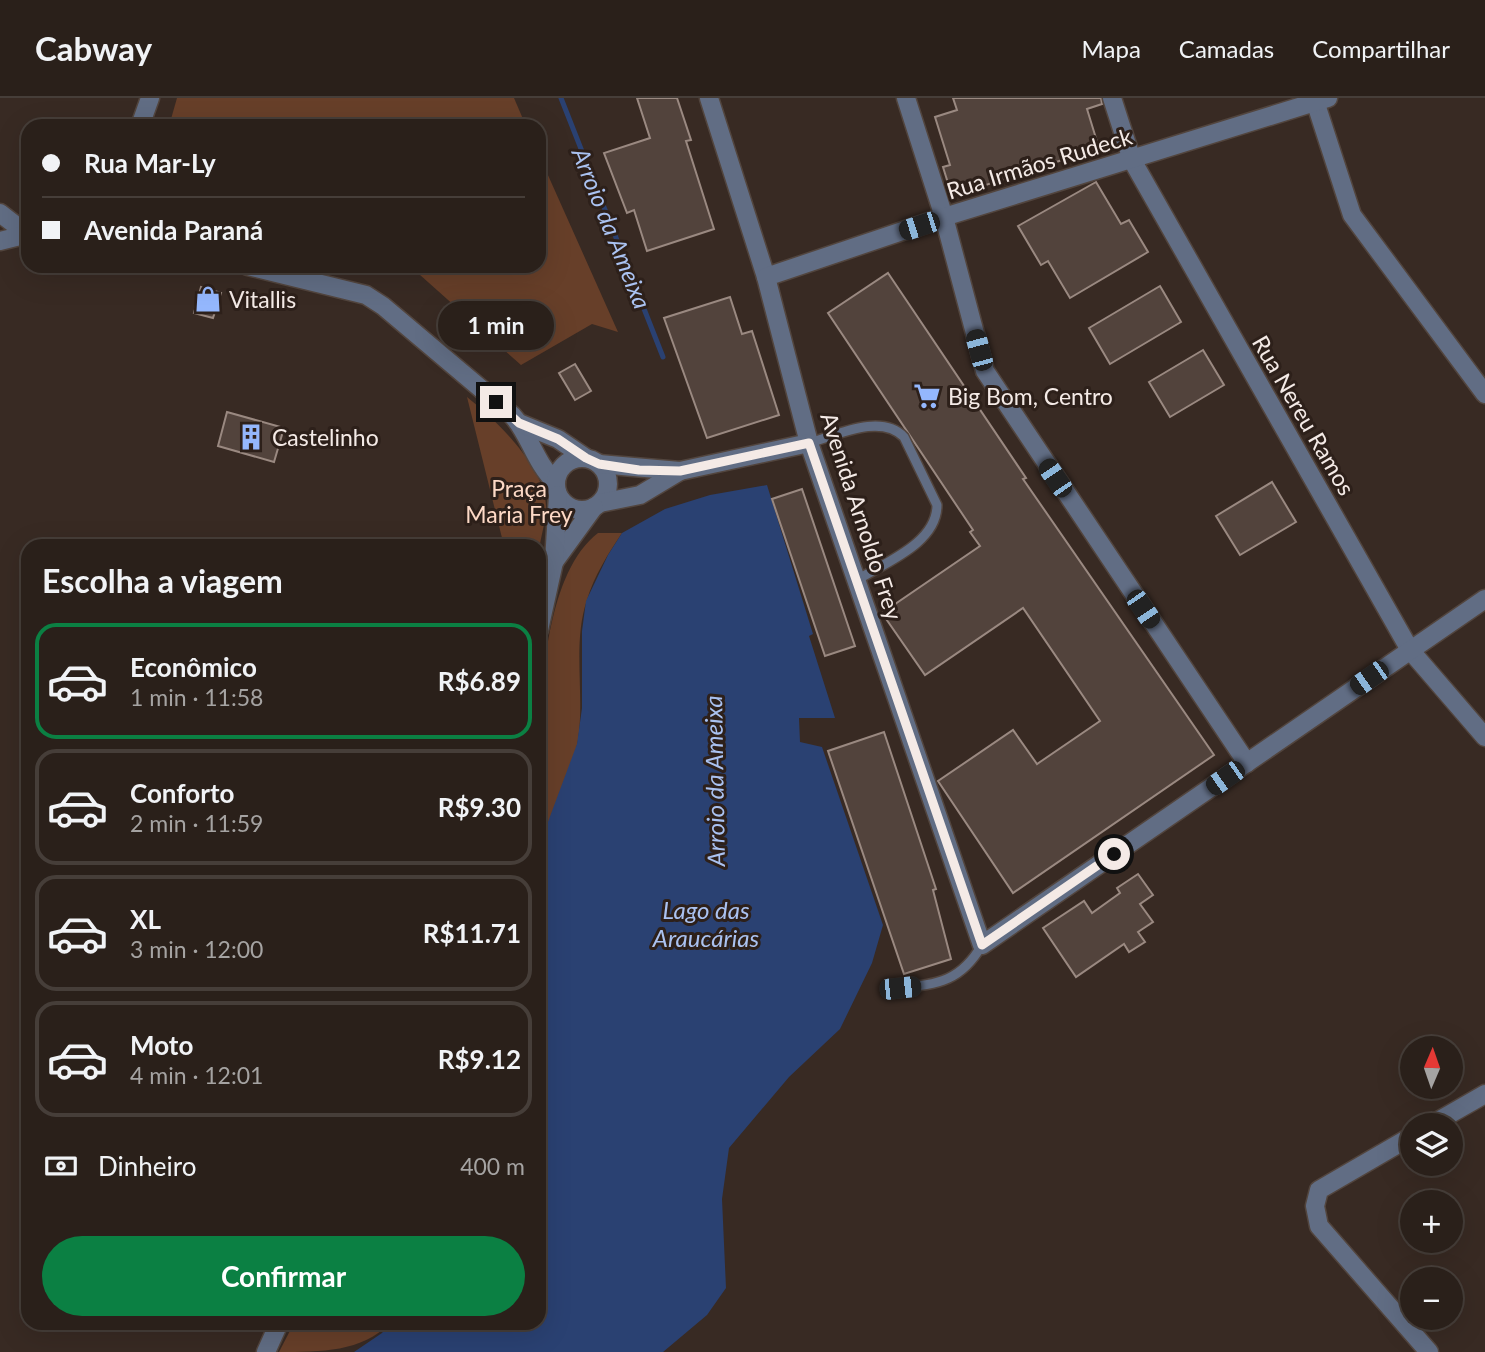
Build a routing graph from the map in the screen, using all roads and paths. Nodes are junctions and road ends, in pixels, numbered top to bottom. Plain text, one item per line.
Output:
1 (150, 98) edge
2 (709, 98) edge
3 (906, 98) edge
4 (1112, 98) edge
5 (1319, 99) edge
6 (142, 119) edge
7 (1132, 160) junction
8 (0, 213) edge
9 (944, 217) junction
10 (21, 229) edge
11 (21, 236) edge
12 (0, 241) edge
13 (276, 273) edge
14 (766, 276) junction
15 (1485, 394) edge
16 (519, 423) junction
17 (809, 443) junction
18 (592, 461) junction
19 (680, 471) junction
20 (557, 489) junction
21 (597, 505) junction
22 (554, 562) junction
23 (857, 580) junction
24 (546, 598) edge
25 (1485, 599) edge
26 (1410, 650) junction
27 (1485, 737) edge
28 (1247, 763) junction
29 (982, 945) junction
30 (900, 988) dead end
31 (1485, 1094) edge
32 (1452, 1113) edge
33 (1400, 1143) edge
34 (276, 1330) edge
35 (266, 1352) edge
36 (1429, 1352) edge

1 - 6 street
2 - 14 street, Avenida Arnoldo Frey
3 - 9 street
4 - 7 street, Rua Nereu Ramos
5 - 7 street, Rua Irmãos Rudeck
5 - 15 street
7 - 9 street, Rua Irmãos Rudeck
7 - 26 street, Rua Nereu Ramos
8 - 10 street
9 - 14 street, Rua Irmãos Rudeck
9 - 28 street
11 - 12 street
13 - 16 street
14 - 17 street, Avenida Arnoldo Frey
16 - 18 street
16 - 20 street
17 - 19 street
17 - 23 street, Avenida Arnoldo Frey
17 - 23 lane
18 - 19 street
18 - 20 street
18 - 21 street
19 - 21 street
20 - 21 street
20 - 22 street
21 - 22 street
22 - 24 street
23 - 29 street, Avenida Arnoldo Frey
25 - 26 street
26 - 27 street, Rua Nereu Ramos
26 - 28 street
28 - 29 street
29 - 30 lane
31 - 32 street
33 - 36 street
34 - 35 street

